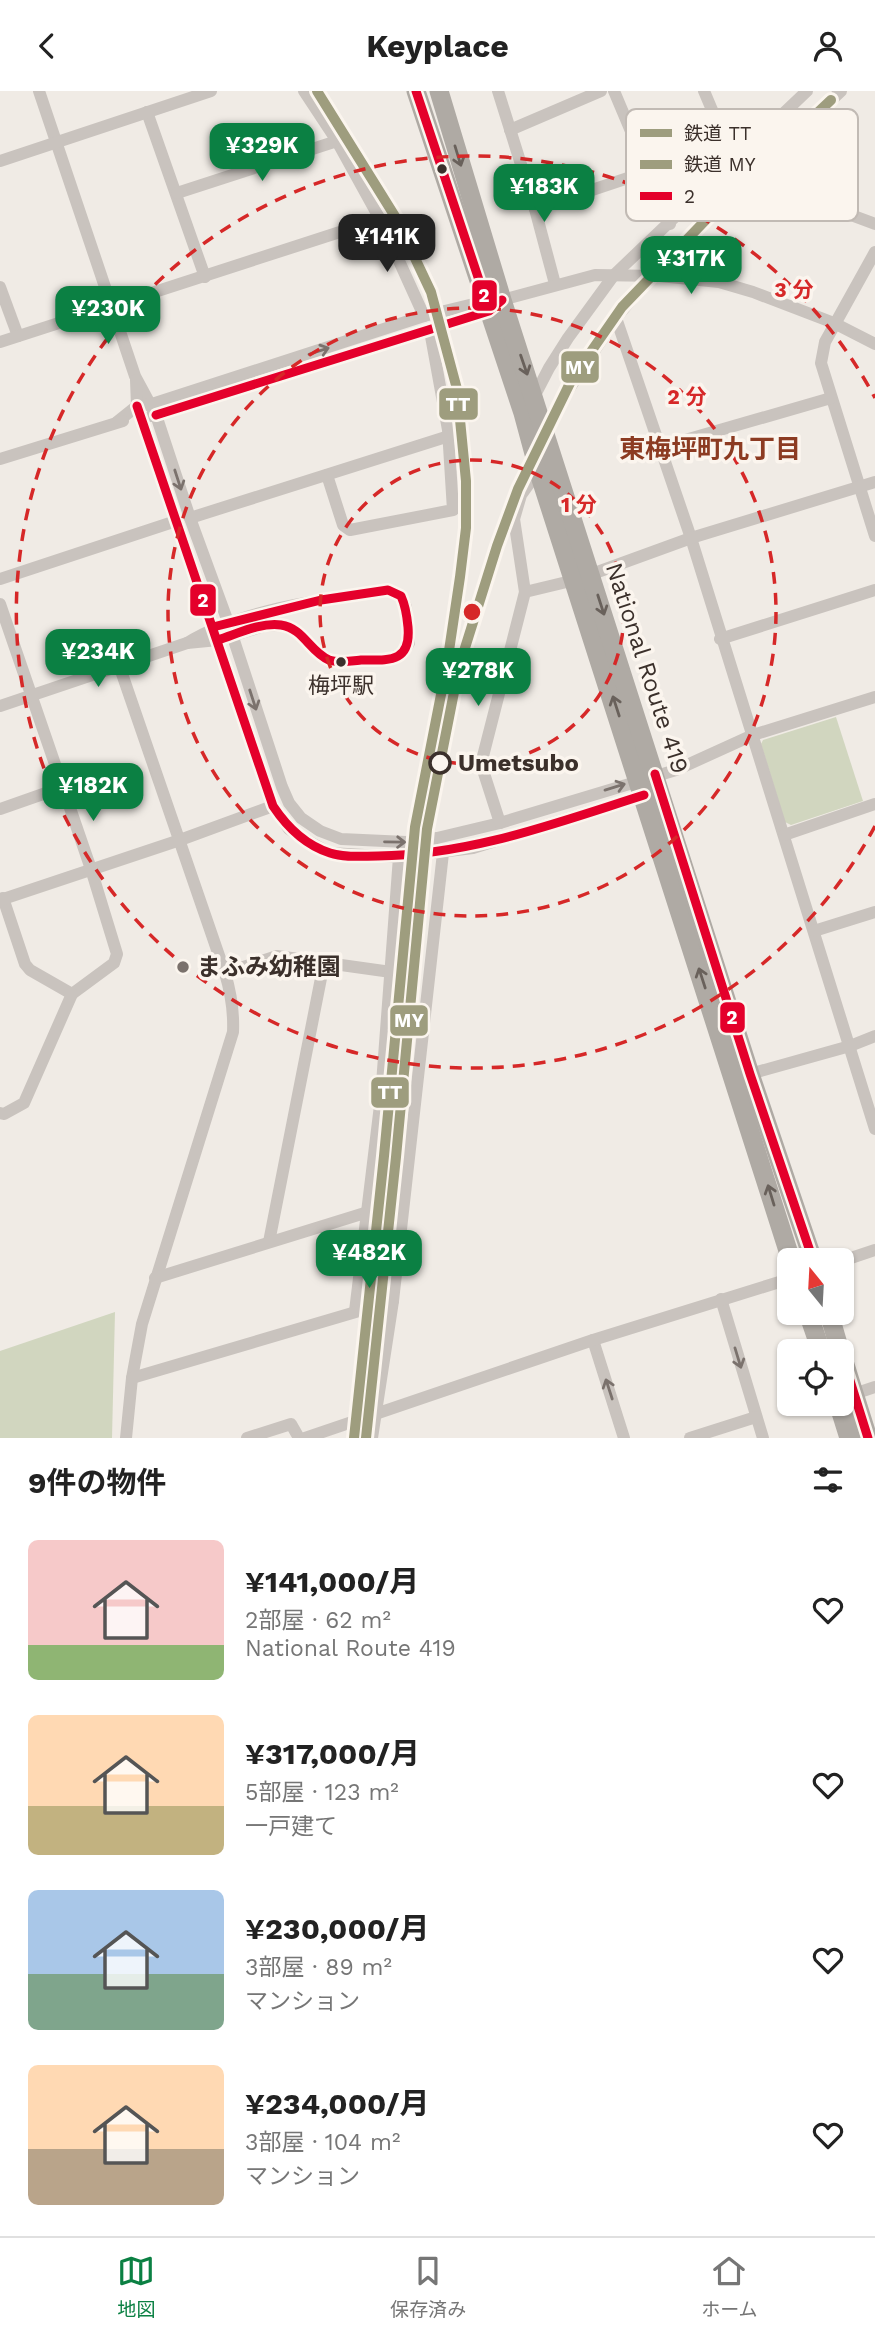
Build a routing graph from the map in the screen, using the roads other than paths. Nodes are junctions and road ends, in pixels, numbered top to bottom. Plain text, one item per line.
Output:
1 (39, 91) edge
2 (211, 91) edge
3 (304, 91) edge
4 (416, 91) edge
5 (439, 91) edge
6 (498, 91) edge
7 (601, 91) edge
8 (614, 91) edge
9 (704, 91) edge
10 (807, 91) edge
11 (841, 91) edge
12 (580, 95) edge
13 (712, 109) edge
14 (788, 109) edge
15 (822, 109) edge
16 (147, 112) junction
17 (626, 121) edge
18 (510, 130) junction
19 (337, 141) junction
20 (56, 142) junction
21 (0, 161) edge
22 (626, 179) edge
23 (177, 193) junction
24 (535, 209) junction
25 (858, 218) edge
26 (380, 219) junction
27 (705, 221) edge
28 (670, 223) edge
29 (875, 224) edge
30 (875, 252) edge
31 (614, 275) junction
32 (652, 275) junction
33 (205, 277) junction
34 (555, 284) junction
35 (0, 287) edge
36 (492, 304) junction
37 (112, 305) junction
38 (424, 316) junction
39 (616, 318) junction
40 (834, 323) junction
41 (429, 331) junction
42 (18, 336) junction
43 (0, 342) edge
44 (875, 344) edge
45 (135, 376) junction
46 (534, 397) junction
47 (831, 398) junction
48 (154, 409) junction
49 (139, 412) junction
50 (545, 433) junction
51 (449, 436) junction
52 (661, 447) junction
53 (0, 459) edge
54 (327, 475) junction
55 (540, 476) junction
56 (875, 482) edge
57 (859, 487) junction
58 (190, 518) junction
59 (176, 521) junction
60 (875, 536) edge
61 (691, 538) junction
62 (583, 577) junction
63 (0, 579) edge
64 (875, 590) edge
65 (526, 592) junction
66 (0, 604) edge
67 (229, 622) junction
68 (216, 633) junction
69 (232, 635) junction
70 (720, 639) junction
71 (119, 665) junction
72 (30, 695) junction
73 (875, 697) edge
74 (0, 706) edge
75 (753, 735) junction
76 (649, 784) junction
77 (63, 787) junction
78 (875, 804) edge
79 (273, 806) junction
80 (0, 809) edge
81 (500, 823) junction
82 (784, 835) junction
83 (180, 841) junction
84 (443, 853) junction
85 (399, 857) junction
86 (91, 869) junction
87 (2, 899) edge
88 (875, 912) edge
89 (814, 931) junction
90 (324, 963) junction
91 (391, 972) junction
92 (225, 973) junction
93 (72, 995) junction
94 (875, 1036) edge
95 (850, 1046) junction
96 (750, 1074) junction
97 (0, 1113) edge
98 (875, 1129) edge
99 (403, 1205) junction
100 (368, 1212) junction
101 (269, 1242) junction
102 (787, 1248) edge
103 (809, 1248) edge
104 (875, 1250) edge
105 (854, 1257) edge
106 (155, 1278) junction
107 (777, 1283) edge
108 (721, 1299) junction
109 (393, 1301) junction
110 (355, 1311) junction
111 (593, 1340) junction
112 (132, 1378) junction
113 (875, 1387) edge
114 (854, 1396) edge
115 (854, 1413) edge
116 (374, 1415) junction
117 (847, 1416) edge
118 (756, 1417) junction
119 (343, 1432) edge
120 (312, 1436) edge
121 (126, 1438) edge
122 (247, 1438) edge
123 (299, 1438) edge
124 (372, 1438) edge
125 (624, 1438) edge
126 (690, 1438) edge
127 (763, 1438) edge
128 (849, 1438) edge
129 (868, 1438) edge

1 - 20 street
2 - 16 street
3 - 19 street
4 - 36 highway, National Route 419
5 -> 36 highway, National Route 419
6 - 18 street
7 - 12 street
8 - 17 street
9 - 13 street
10 - 14 street
11 - 15 street
12 - 18 street
16 - 20 street
16 - 23 street
18 - 24 street
19 - 23 street
19 - 26 street
20 - 21 street
20 - 37 street
22 - 24 street
23 - 33 street
24 - 34 street
25 - 29 street
26 - 33 street
26 - 38 street
27 - 32 street
28 - 31 street
30 - 40 street
31 - 32 street
31 - 34 street
31 - 46 street
32 - 39 street
32 - 40 street
33 - 37 street
34 - 36 street
35 - 42 street
36 - 38 street
36 - 41 street
36 -> 46 highway, National Route 419
36 - 55 highway, National Route 419
37 - 42 street
37 - 45 street
48 -> 38 street
39 - 50 street
39 - 52 street
40 - 44 street
40 - 47 street
41 - 48 street
41 - 51 street
42 - 43 street
45 - 48 street
45 - 49 street
46 - 50 highway, National Route 419
47 - 52 street
47 - 57 street
48 - 49 street
48 -> 58 street
49 - 53 street
49 - 59 street
50 - 62 highway, National Route 419
51 - 54 street
51 - 54 street
52 - 61 street
54 - 58 street
55 - 62 highway, National Route 419
55 - 65 street
56 - 57 street
57 - 60 street
57 - 61 street
58 - 67 street
59 - 63 street
59 - 68 street
61 - 62 street
61 - 70 street
62 - 65 street
62 - 76 highway, National Route 419
64 - 70 street
65 - 81 street
66 - 72 street
67 - 68 street
67 - 69 street
67 - 69 street
68 - 69 street
68 - 71 street
68 - 79 street
69 -> 81 street
70 - 75 street
71 - 72 street
71 - 83 street
72 - 74 street
72 - 77 street
73 - 75 street
75 - 76 street
75 - 82 street
81 -> 76 street
76 - 84 street
76 - 96 highway, National Route 419
102 -> 76 highway, National Route 419
77 - 80 street
77 - 86 street
78 - 82 street
79 - 83 street
79 - 85 street
82 - 89 street
83 - 86 street
83 - 92 street
84 - 85 street
84 - 99 street
85 - 91 street
86 - 87 street
86 - 93 street
87 - 93 street
88 - 89 street
89 - 95 street
90 - 91 street
90 - 92 street
90 - 101 street
91 - 100 street
92 - 106 street
93 - 97 street
94 - 95 street
95 - 96 street
95 - 98 street
96 - 103 highway, National Route 419
99 - 100 street
99 - 109 street
100 - 101 street
100 - 110 street
101 - 106 street
104 - 105 street
106 - 112 street
107 - 108 street
108 - 111 street
108 -> 118 street
109 - 110 street
109 - 116 street
110 - 112 street
111 - 116 street
125 -> 111 street
112 - 121 street
113 - 114 street
115 - 129 highway
116 - 119 street
116 - 124 street
117 - 128 highway
118 - 126 street
118 - 127 street
119 - 120 street
122 - 123 street

